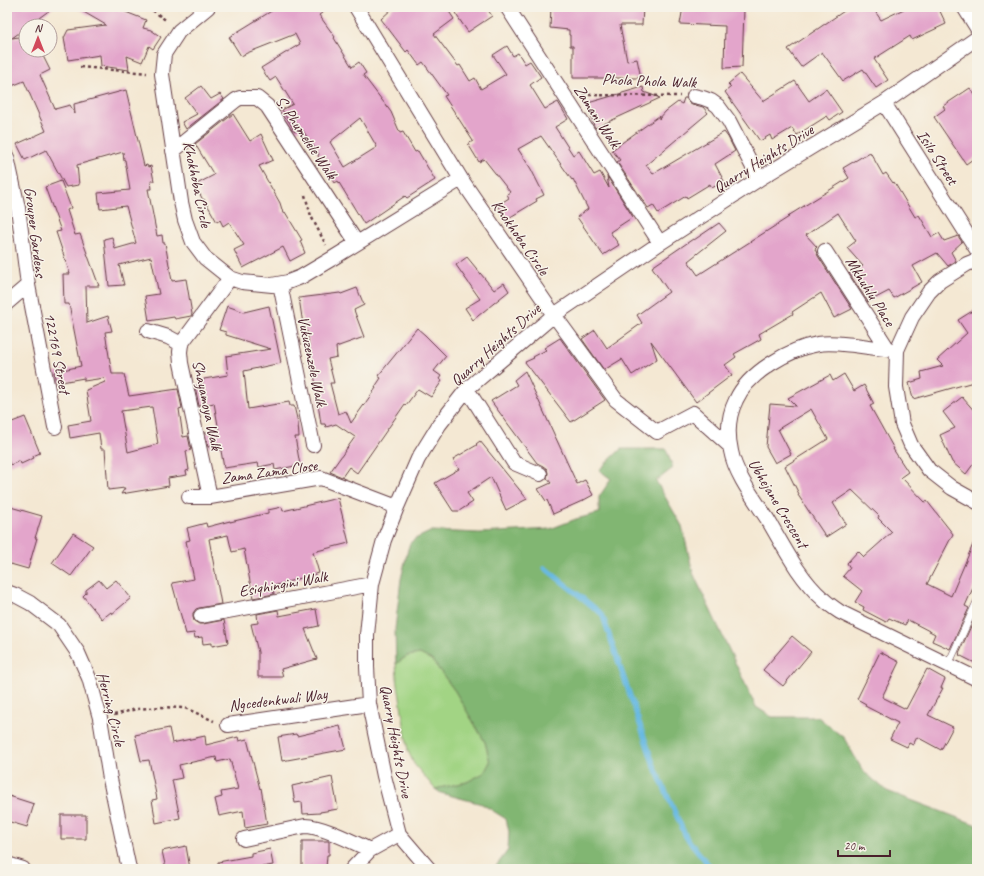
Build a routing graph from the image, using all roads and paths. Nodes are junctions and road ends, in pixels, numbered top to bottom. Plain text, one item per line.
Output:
1 (148, 7) edge
2 (208, 7) edge
3 (356, 7) edge
4 (507, 7) edge
5 (964, 7) edge
6 (977, 28) edge
7 (179, 31) junction
8 (977, 38) edge
9 (80, 67) dead end
10 (162, 74) junction
11 (564, 95) junction
12 (694, 96) joint
13 (884, 103) junction
14 (173, 151) junction
15 (7, 156) edge
16 (461, 179) junction
17 (759, 179) junction
18 (305, 193) dead end
19 (357, 243) junction
20 (660, 243) junction
21 (977, 250) edge
22 (825, 251) dead end
23 (333, 258) junction
24 (977, 260) edge
25 (230, 278) junction
26 (280, 284) junction
27 (28, 285) junction
28 (7, 303) edge
29 (554, 314) junction
30 (148, 331) dead end
31 (181, 344) junction
32 (892, 349) junction
33 (467, 389) junction
34 (55, 427) dead end
35 (312, 445) dead end
36 (730, 446) junction
37 (540, 474) dead end
38 (189, 497) dead end
39 (210, 497) junction
40 (977, 502) edge
41 (397, 507) junction
42 (372, 584) junction
43 (7, 592) edge
44 (977, 602) edge
45 (201, 616) dead end
46 (948, 664) junction
47 (977, 679) edge
48 (369, 704) junction
49 (100, 718) junction
50 (228, 725) joint
51 (399, 834) junction
52 (244, 838) dead end
53 (370, 850) junction
54 (7, 864) edge
55 (23, 869) edge
56 (129, 869) edge
57 (352, 869) edge
58 (428, 869) edge

1 - 7 path
2 - 7 street, Khokhoba Circle
3 - 16 street, Khokhoba Circle
4 - 11 street, Zamani Walk
5 - 6 street
7 - 10 street, Khokhoba Circle
8 - 13 street, Quarry Heights Drive
9 - 10 path
10 - 14 street, Khokhoba Circle
11 - 12 path, Phola Phola Walk
11 - 20 street, Zamani Walk
12 - 17 street, Phola Phola Walk
13 - 17 street, Quarry Heights Drive
13 - 21 street, Isilo Street
14 - 19 street, S. Phumelele Walk
14 - 25 street, Khokhoba Circle
15 - 27 street, Grouper Gardens
16 - 19 street, Khokhoba Circle
16 - 29 street, Khokhoba Circle
17 - 20 street, Quarry Heights Drive
18 - 23 path
19 - 23 street, Khokhoba Circle
20 - 29 street, Quarry Heights Drive
22 - 32 street, Mkhuhlu Place
23 - 26 street, Khokhoba Circle
24 - 32 street
25 - 26 street, Khokhoba Circle
25 - 31 street, Shayamoya Walk
26 - 35 street, Vukuzenzele Walk
27 - 28 street, Grouper Gardens
27 - 34 street, 122169 Street
29 - 33 street, Quarry Heights Drive
29 - 36 street, Khokhoba Circle
30 - 31 street, Shayamoya Walk
31 - 39 street, Shayamoya Walk
32 - 36 street, Ubhejane Crescent
32 - 40 street
33 - 37 street
33 - 41 street, Quarry Heights Drive
36 - 46 street, Ubhejane Crescent
38 - 39 street, Zama Zama Close
39 - 41 street, Zama Zama Close
41 - 42 street, Quarry Heights Drive
42 - 45 street, Esiqhingini Walk
42 - 48 street, Quarry Heights Drive
43 - 49 street, Herring Circle
44 - 46 lane
46 - 47 street, Ubhejane Crescent
48 - 50 street, Ngcedenkwali Way
48 - 51 street, Quarry Heights Drive
49 - 50 path, Ngcedenkwali Way
49 - 56 street, Herring Circle
51 - 53 street
51 - 58 street, Quarry Heights Drive
52 - 53 street
53 - 57 street
54 - 55 street

